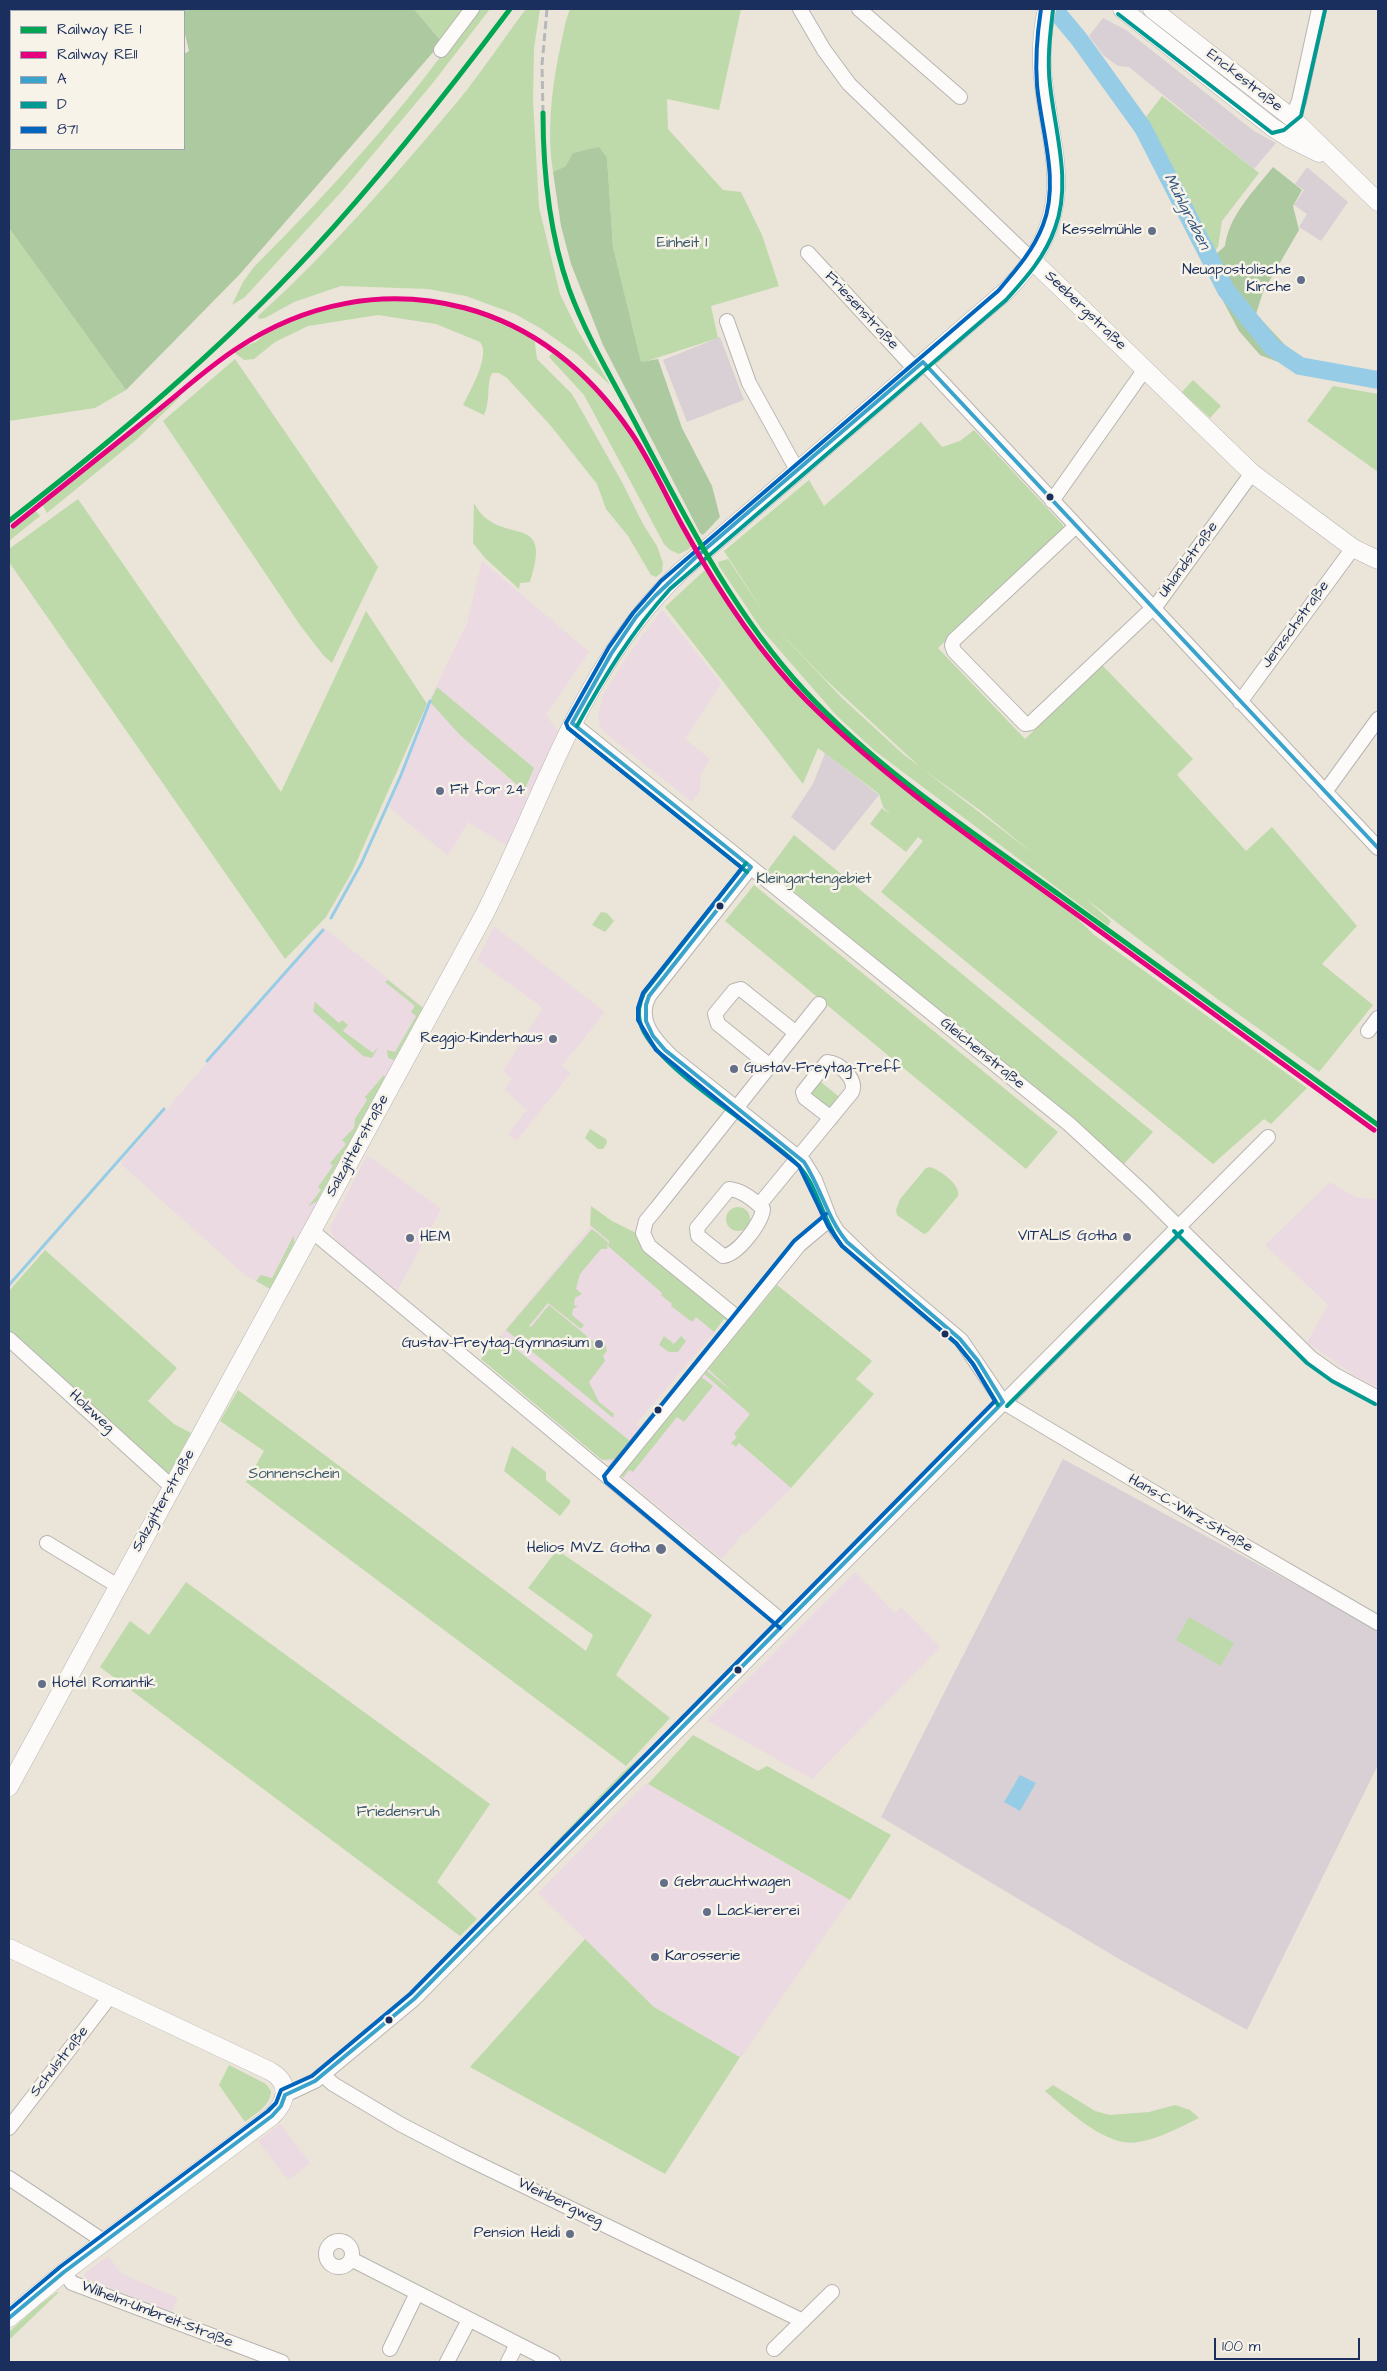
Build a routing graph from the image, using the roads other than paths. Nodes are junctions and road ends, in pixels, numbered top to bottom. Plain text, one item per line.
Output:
1 (472, 9) edge
2 (800, 9) edge
3 (860, 9) edge
4 (1061, 9) edge
5 (1122, 9) edge
6 (1152, 9) edge
7 (1319, 9) edge
8 (1045, 22) edge
9 (441, 50) dead end
10 (960, 97) dead end
11 (1292, 118) junction
12 (1272, 127) junction
13 (1289, 138) junction
14 (1331, 158) junction
15 (1376, 194) edge
16 (808, 253) dead end
17 (1033, 260) junction
18 (727, 321) dead end
19 (919, 366) junction
20 (1145, 369) junction
21 (797, 470) junction
22 (1252, 473) junction
23 (1052, 501) junction
24 (1076, 526) junction
25 (1353, 548) junction
26 (1378, 560) edge
27 (1153, 609) junction
28 (1240, 702) junction
29 (1378, 720) edge
30 (572, 723) junction
31 (1325, 792) junction
32 (1378, 848) edge
33 (751, 867) junction
34 (819, 1004) dead end
35 (1378, 1018) edge
36 (1368, 1031) dead end
37 (796, 1033) junction
38 (770, 1066) junction
39 (738, 1107) junction
40 (831, 1118) dead end
41 (1268, 1137) dead end
42 (798, 1156) junction
43 (759, 1205) junction
44 (830, 1219) junction
45 (1178, 1227) junction
46 (312, 1231) junction
47 (739, 1319) junction
48 (9, 1339) edge
49 (1378, 1398) edge
50 (1003, 1402) junction
51 (610, 1477) junction
52 (172, 1487) junction
53 (47, 1543) dead end
54 (118, 1586) junction
55 (1378, 1622) edge
56 (784, 1623) junction
57 (9, 1787) edge
58 (9, 1948) edge
59 (109, 1995) junction
60 (323, 2075) junction
61 (285, 2095) junction
62 (9, 2128) edge
63 (9, 2178) edge
64 (105, 2242) junction
65 (351, 2259) dead end
66 (64, 2272) junction
67 (832, 2292) dead end
68 (417, 2293) junction
69 (9, 2318) edge
70 (469, 2320) junction
71 (803, 2321) junction
72 (517, 2344) junction
73 (390, 2349) dead end
74 (774, 2349) dead end
75 (282, 2362) edge
76 (447, 2362) edge
77 (508, 2362) edge
78 (553, 2362) edge

1 - 9 street
2 - 17 street, Seebergstraße
3 - 10 street
4 - 8 main road
5 - 12 main road, Enckestraße
6 - 11 main road, Enckestraße
7 - 11 street
8 - 17 main road, Salzgitterstraße
11 - 12 main road
11 - 13 main road
11 - 14 main road, Enckestraße
12 - 13 main road, Enckestraße
13 - 14 main road, Enckestraße
14 - 15 main road, Enckestraße
16 - 19 street, Friesenstraße
17 - 19 main road, Salzgitterstraße
17 - 20 main road, Seebergstraße
18 - 21 street
19 - 21 main road, Salzgitterstraße
19 - 23 street, Friesenstraße
20 - 22 main road, Seebergstraße
20 - 23 street
21 - 30 main road, Salzgitterstraße
22 - 25 main road, Seebergstraße
22 - 27 street, Uhlandstraße
23 - 24 street, Friesenstraße
24 - 27 street, Friesenstraße
24 - 27 street, Uhlandstraße
25 - 26 main road, Seebergstraße
25 - 28 street, Jenzschstraße
27 - 28 street, Friesenstraße
28 - 31 street, Friesenstraße
29 - 31 street
30 - 33 street, Gleichenstraße
30 - 46 main road, Salzgitterstraße
31 - 32 street, Friesenstraße
33 - 39 street
33 - 45 street, Gleichenstraße
34 - 37 street
35 - 36 street
37 - 38 street
37 - 38 street
38 - 39 street
39 - 42 street
39 - 47 street
40 - 42 street
41 - 45 street
42 - 43 street
42 - 44 street
43 - 43 street
44 - 47 street
44 - 50 street
45 - 49 street, Gleichenstraße
45 - 50 street
46 - 51 street
46 - 52 main road, Salzgitterstraße
47 - 51 street
48 - 52 street, Holzweg
50 - 55 street, Hans-C.-Wirz-Straße
50 - 56 street
51 - 56 street
52 - 54 main road, Salzgitterstraße
53 - 54 street
54 - 57 main road, Salzgitterstraße
56 - 60 street
58 - 59 main road
59 - 61 main road
59 - 62 street, Schulstraße
60 - 61 street
60 - 71 street, Weinbergweg
61 - 64 main road
63 - 64 street
64 - 66 main road
65 - 68 street
66 - 69 main road
66 - 75 street, Wilhelm-Umbreit-Straße
67 - 71 street
68 - 70 street
68 - 73 street
70 - 72 street
70 - 76 street
71 - 74 street
72 - 77 street
72 - 78 street

